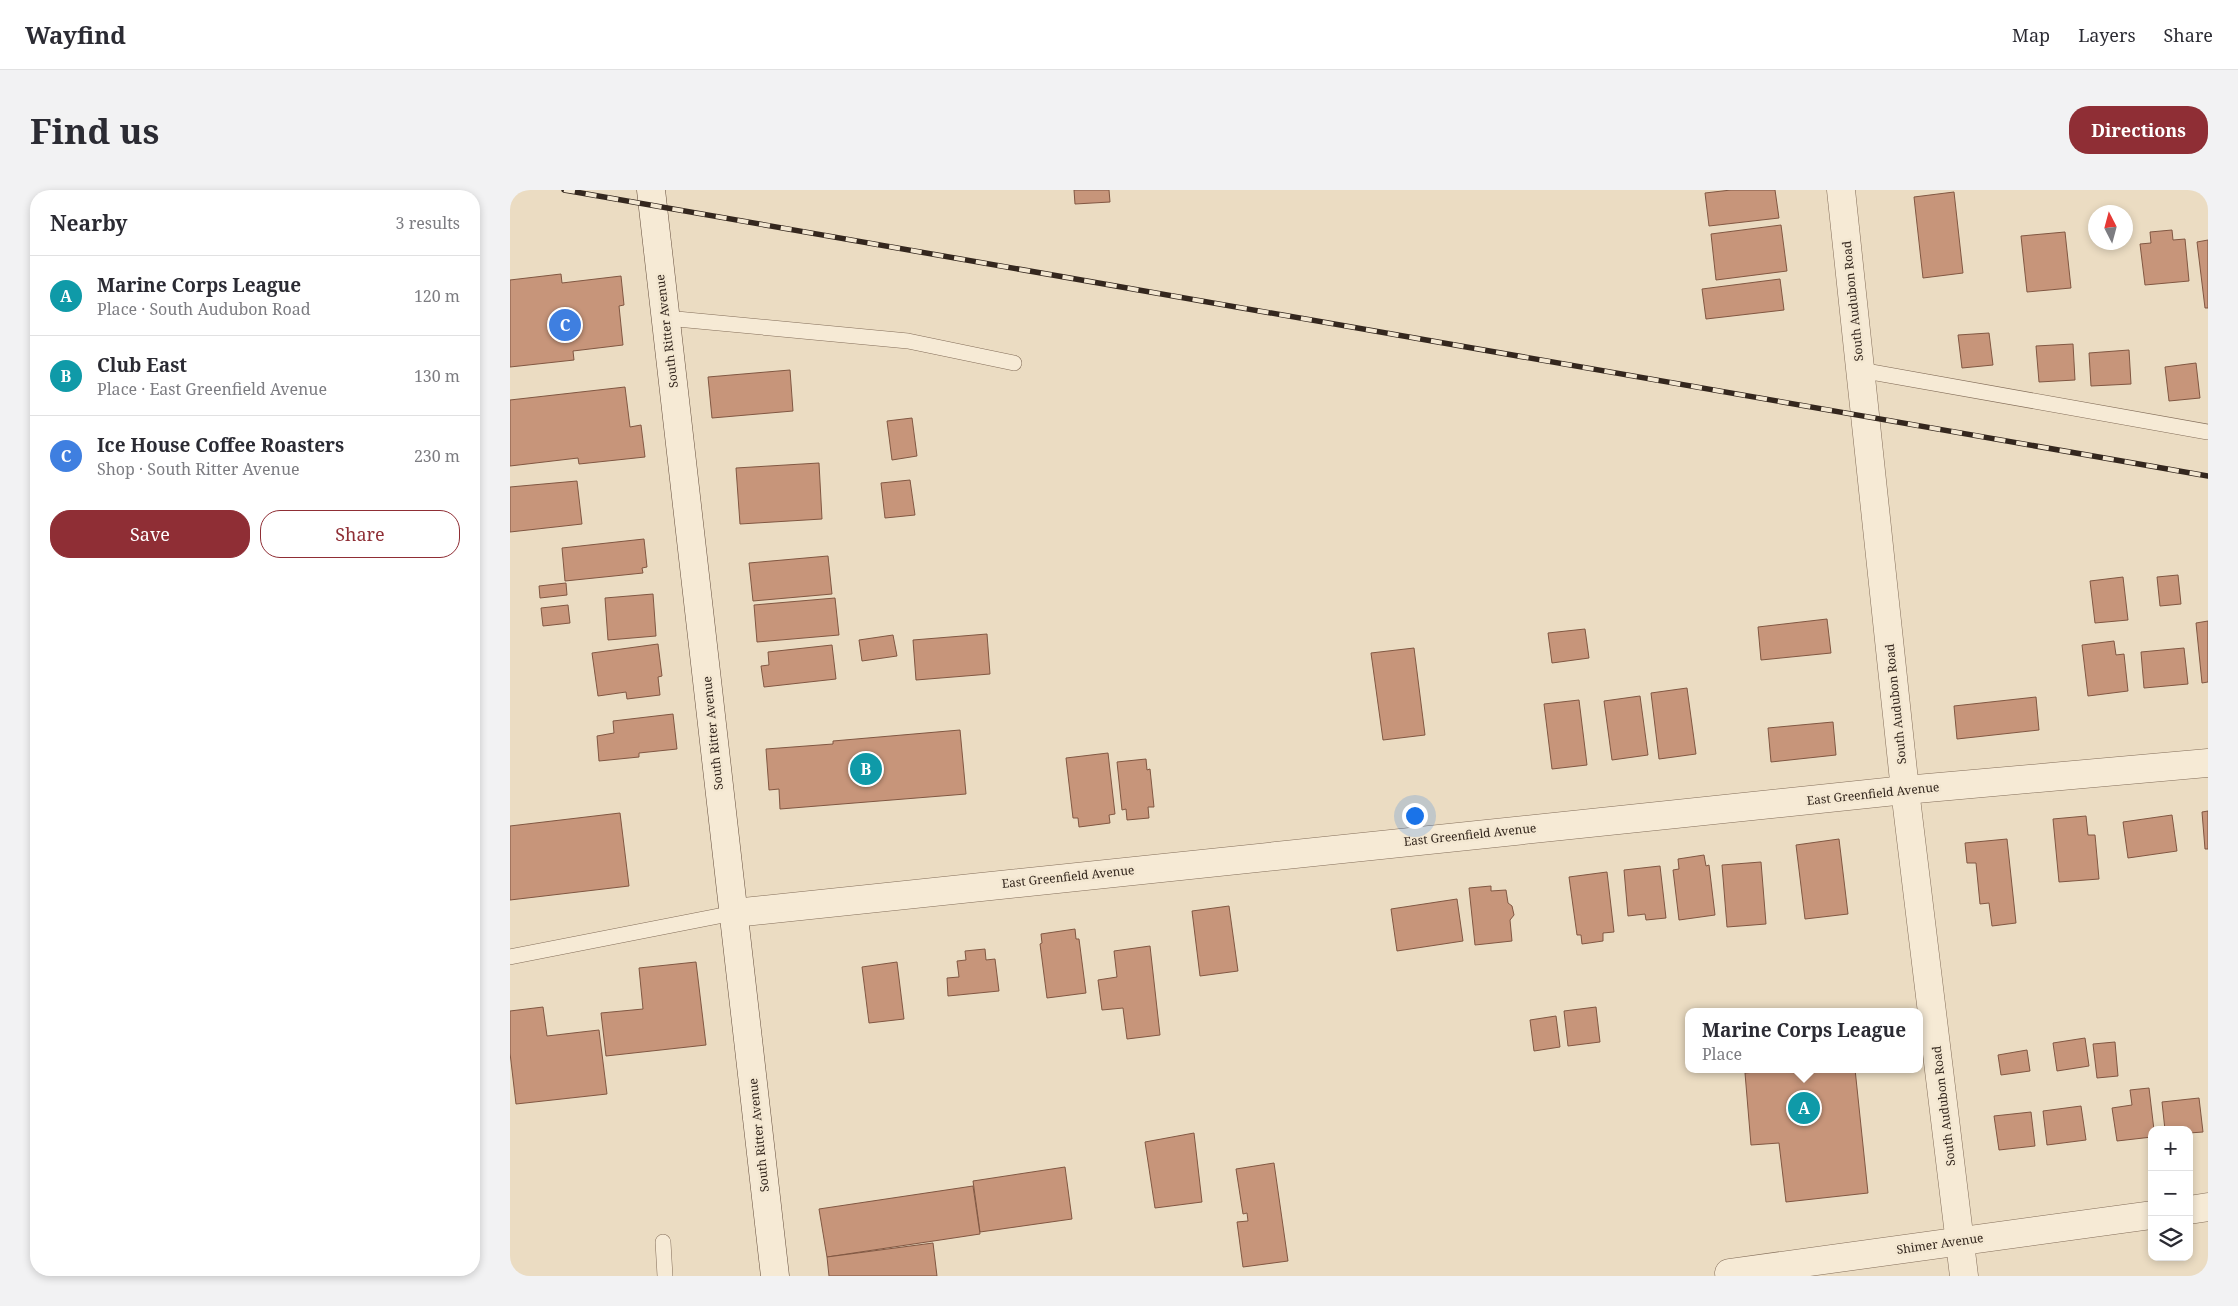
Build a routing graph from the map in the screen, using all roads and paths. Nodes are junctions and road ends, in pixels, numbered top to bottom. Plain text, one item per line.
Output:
1 (651, 190) edge
2 (1841, 190) edge
3 (666, 318) junction
4 (1014, 363) dead end
5 (1860, 370) junction
6 (2208, 432) edge
7 (2208, 763) edge
8 (1905, 790) junction
9 (734, 913) junction
10 (510, 957) edge
11 (2208, 1207) edge
12 (2193, 1209) edge
13 (2148, 1216) edge
14 (1960, 1241) junction
15 (663, 1242) dead end
16 (1729, 1275) edge
17 (665, 1276) edge
18 (775, 1276) edge
19 (1964, 1276) edge

1 - 3 street, South Ritter Avenue
2 - 5 street, South Audubon Road
3 - 4 lane
3 - 9 street, South Ritter Avenue
5 - 6 lane
5 - 8 street, South Audubon Road
7 - 8 street, East Greenfield Avenue
8 - 9 street, East Greenfield Avenue
8 - 14 street, South Audubon Road
9 - 10 lane
9 - 18 street, South Ritter Avenue
11 - 12 street
13 - 14 street, Shimer Avenue
14 - 16 street, Shimer Avenue
14 - 19 street, South Audubon Road
15 - 17 lane

